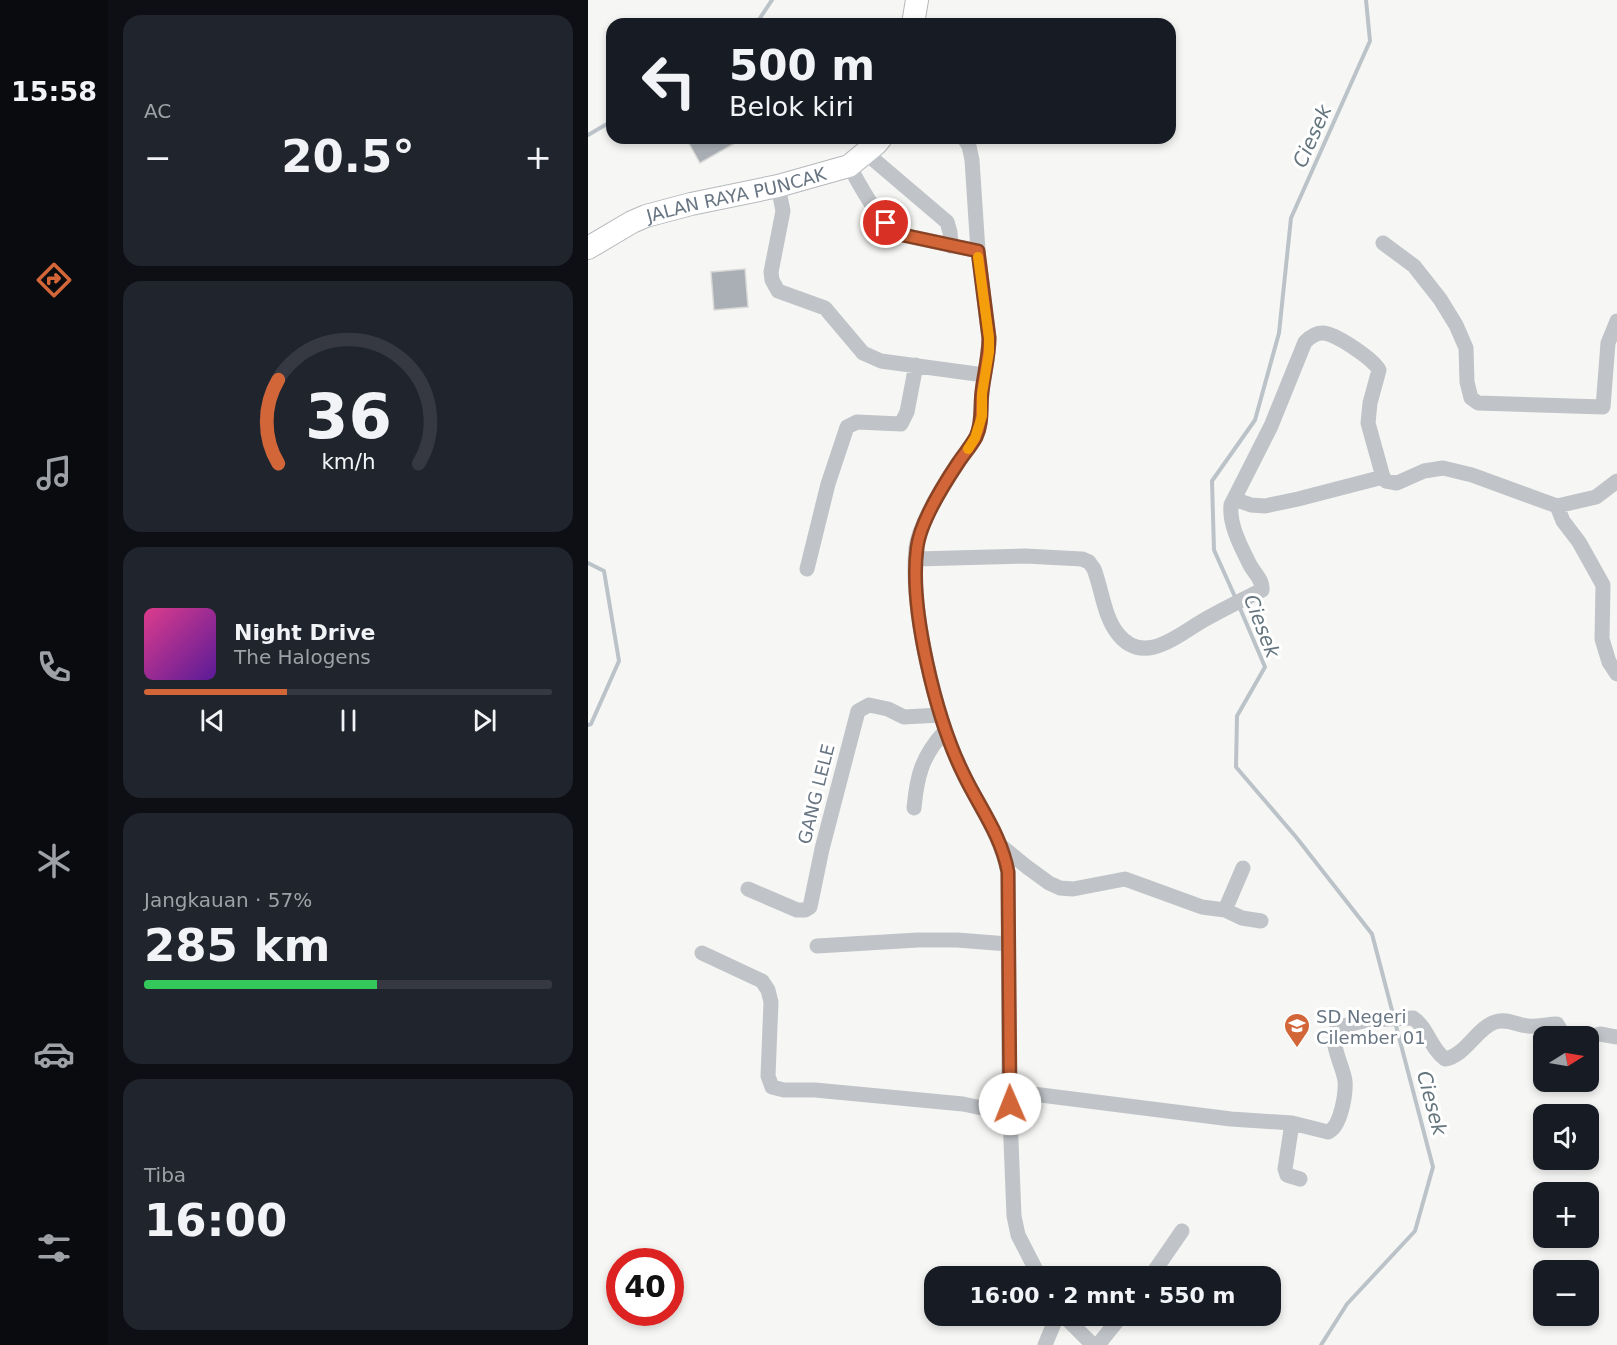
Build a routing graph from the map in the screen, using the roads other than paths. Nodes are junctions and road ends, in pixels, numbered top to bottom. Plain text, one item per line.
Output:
1 (917, 0) edge
2 (914, 18) edge
3 (968, 144) edge
4 (865, 152) edge
5 (778, 186) junction
6 (597, 243) edge
7 (1383, 243) dead end
8 (951, 246) junction
9 (978, 251) junction
10 (1617, 321) edge
11 (916, 365) junction
12 (984, 375) junction
13 (1383, 477) junction
14 (1617, 481) edge
15 (1234, 499) junction
16 (1557, 506) junction
17 (916, 559) junction
18 (807, 569) dead end
19 (1617, 674) edge
20 (940, 715) junction
21 (945, 731) junction
22 (914, 808) dead end
23 (1001, 846) junction
24 (1243, 868) dead end
25 (748, 889) dead end
26 (1225, 910) junction
27 (1261, 921) dead end
28 (1008, 944) junction
29 (817, 946) dead end
30 (702, 953) dead end
31 (1558, 1026) edge
32 (1599, 1034) edge
33 (1617, 1037) edge
34 (1009, 1092) junction
35 (1010, 1116) junction
36 (1292, 1123) junction
37 (1300, 1179) dead end
38 (1182, 1231) dead end
39 (1034, 1266) edge
40 (1158, 1266) edge
41 (1053, 1326) edge
42 (1074, 1326) edge
43 (1113, 1326) edge
44 (1045, 1345) edge
45 (1093, 1345) edge
46 (1098, 1345) edge

1 - 2 highway
3 - 9 street
4 - 5 highway, JALAN RAYA PUNCAK
4 - 8 street
4 - 8 street
5 - 6 highway, JALAN RAYA PUNCAK
5 - 11 street
7 - 10 street
8 - 9 street
9 - 12 street
11 - 12 street
11 - 18 street
12 - 17 street
13 - 15 street
13 - 15 street
13 - 16 street
14 - 16 street
15 - 17 street
16 - 19 street
17 - 20 street
20 - 21 street
20 - 25 street, GANG LELE
21 - 22 street
21 - 23 street
23 - 26 street
23 - 28 street
24 - 26 street
26 - 27 street
28 - 29 street
28 - 34 street
30 - 35 street
31 - 36 street
32 - 33 street
34 - 35 street
34 - 36 street
35 - 39 street
36 - 37 street
38 - 40 street
41 - 44 street
42 - 45 street
43 - 46 street

